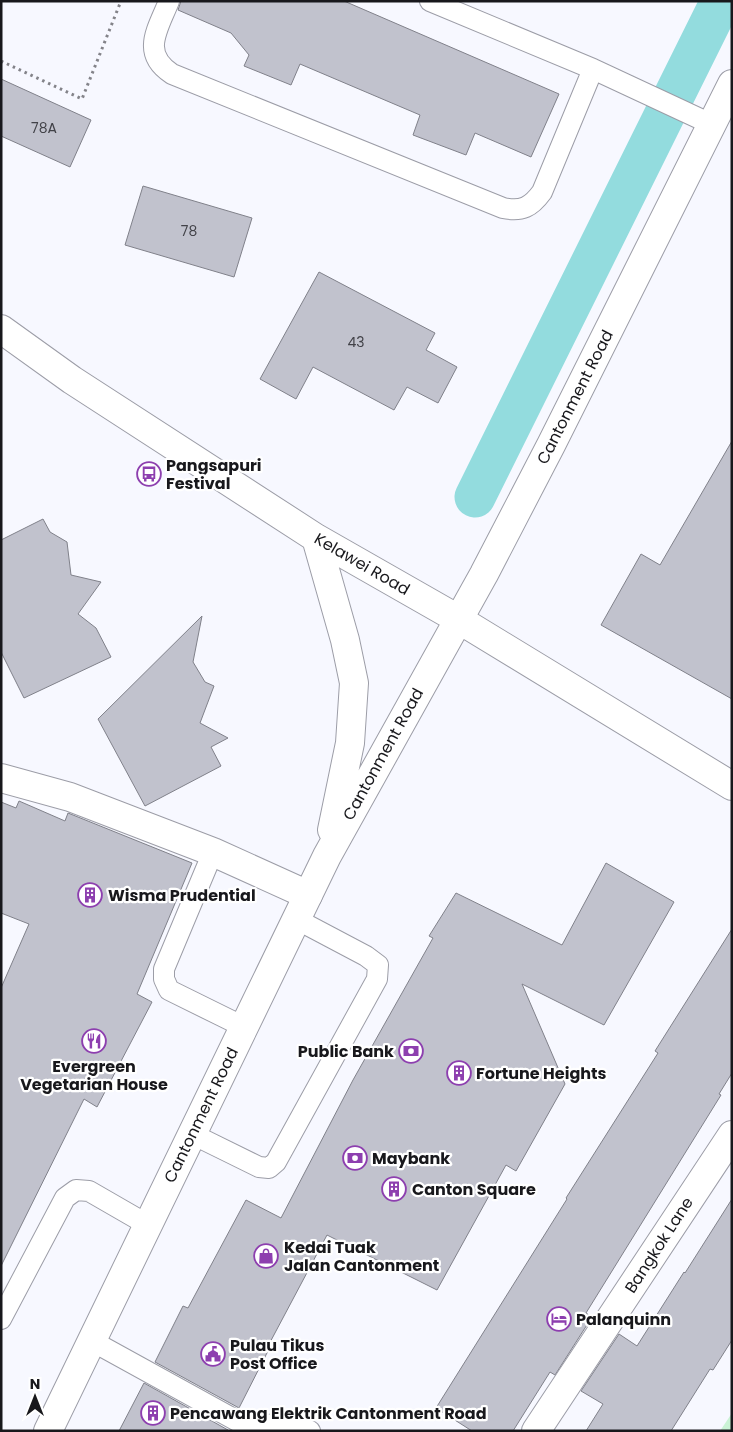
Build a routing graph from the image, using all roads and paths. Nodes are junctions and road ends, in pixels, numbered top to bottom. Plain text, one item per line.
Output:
1 (121, 1) edge
2 (169, 1) edge
3 (430, 1) edge
4 (1, 61) edge
5 (593, 69) junction
6 (732, 84) edge
7 (711, 124) junction
8 (1, 329) edge
9 (316, 538) junction
10 (458, 619) junction
11 (1, 778) edge
12 (732, 786) edge
13 (213, 852) junction
14 (327, 856) junction
15 (308, 894) junction
16 (296, 919) junction
17 (244, 1027) junction
18 (192, 1134) junction
19 (732, 1135) edge
20 (148, 1225) junction
21 (1, 1319) edge
22 (92, 1341) junction
23 (48, 1431) edge
24 (310, 1431) edge
25 (536, 1431) edge

1 - 4 path
2 - 5 lane
3 - 5 lane
5 - 7 lane
6 - 7 main road, Cantonment Road
7 - 10 main road, Cantonment Road
8 - 9 main road, Kelawei Road
9 - 10 main road, Kelawei Road
9 - 14 main road
10 - 12 main road, Kelawei Road
10 - 14 main road, Cantonment Road
11 - 13 main road
13 - 15 main road
13 - 17 lane
14 - 15 main road, Cantonment Road
15 - 16 main road, Cantonment Road
16 - 17 main road, Cantonment Road
16 - 18 lane
17 - 18 main road, Cantonment Road
18 - 20 main road, Cantonment Road
19 - 25 main road, Bangkok Lane
20 - 21 lane
20 - 22 main road, Cantonment Road
22 - 23 main road, Cantonment Road
22 - 24 lane

